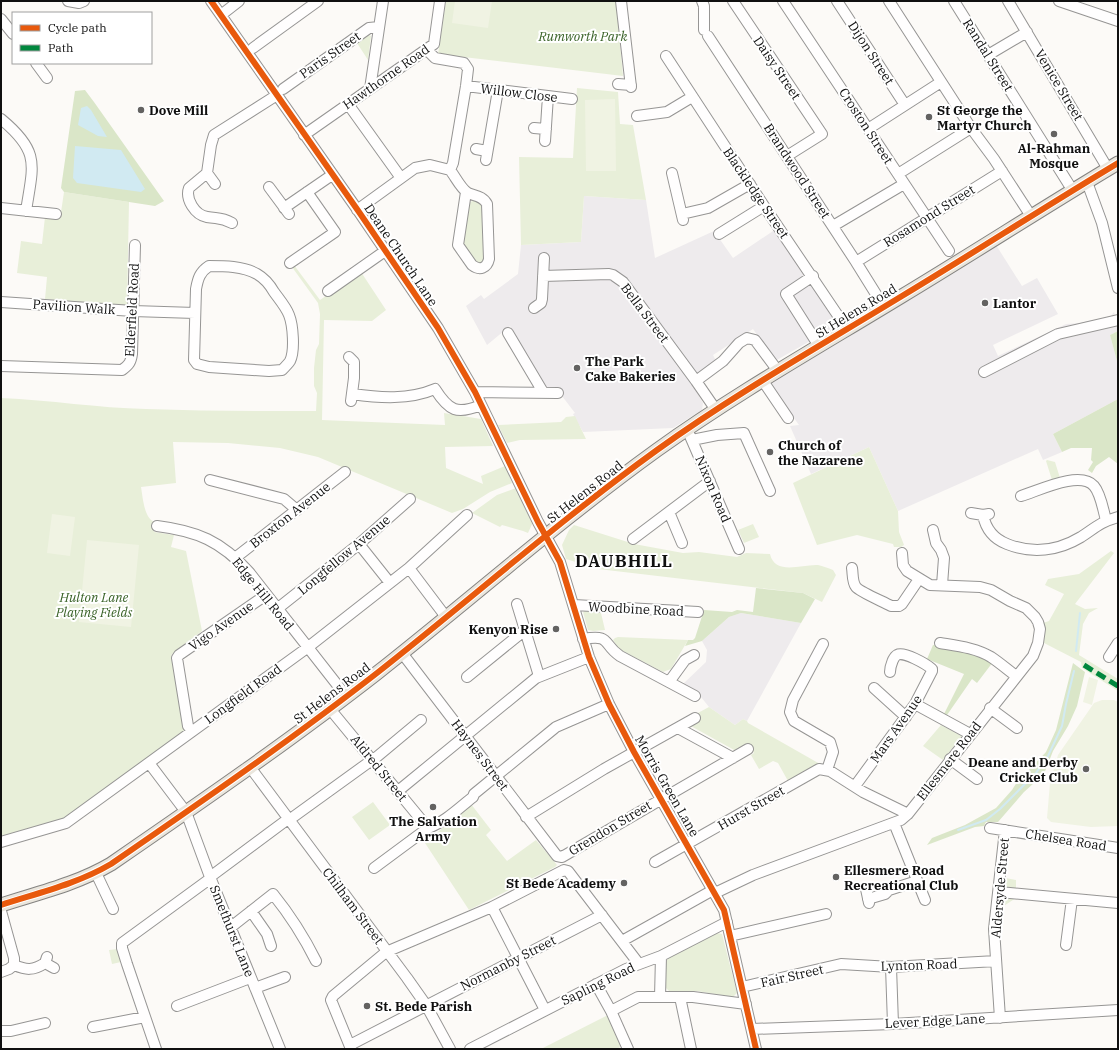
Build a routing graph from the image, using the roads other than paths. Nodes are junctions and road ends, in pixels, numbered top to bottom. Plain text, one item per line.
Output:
1 (68, 1) edge
2 (84, 1) edge
3 (211, 1) edge
4 (239, 1) edge
5 (318, 1) edge
6 (383, 1) edge
7 (440, 1) edge
8 (622, 1) edge
9 (702, 1) edge
10 (733, 1) edge
11 (783, 1) edge
12 (837, 1) edge
13 (889, 1) edge
14 (954, 1) edge
15 (1008, 1) edge
16 (1062, 2) edge
17 (220, 15) junction
18 (1, 19) edge
19 (1118, 21) edge
20 (379, 27) junction
21 (1027, 32) junction
22 (12, 33) edge
23 (252, 48) dead end
24 (426, 49) junction
25 (988, 55) junction
26 (666, 56) dead end
27 (37, 64) edge
28 (47, 78) dead end
29 (941, 82) junction
30 (618, 84) dead end
31 (466, 86) junction
32 (370, 89) junction
33 (498, 90) junction
34 (280, 92) junction
35 (548, 96) junction
36 (692, 97) junction
37 (572, 99) dead end
38 (348, 104) junction
39 (905, 105) junction
40 (637, 116) dead end
41 (1, 119) edge
42 (534, 128) dead end
43 (971, 128) junction
44 (546, 129) junction
45 (868, 129) junction
46 (304, 135) junction
47 (545, 141) dead end
48 (476, 149) dead end
49 (787, 156) junction
50 (1113, 166) edge
51 (450, 170) junction
52 (1002, 171) junction
53 (207, 173) junction
54 (672, 173) dead end
55 (898, 174) junction
56 (332, 175) junction
57 (401, 178) junction
58 (1087, 182) junction
59 (215, 184) dead end
60 (750, 184) junction
61 (904, 184) junction
62 (269, 187) dead end
63 (1073, 191) junction
64 (307, 192) junction
65 (466, 192) junction
66 (764, 206) junction
67 (1, 208) edge
68 (358, 210) junction
69 (26, 211) junction
70 (56, 214) dead end
71 (1032, 216) junction
72 (926, 218) junction
73 (232, 223) dead end
74 (832, 226) junction
75 (719, 234) dead end
76 (135, 245) dead end
77 (385, 251) junction
78 (949, 251) dead end
79 (294, 258) dead end
80 (544, 258) dead end
81 (856, 262) junction
82 (543, 276) junction
83 (813, 276) junction
84 (1117, 276) edge
85 (1118, 288) edge
86 (328, 291) dead end
87 (1, 302) edge
88 (884, 307) junction
89 (534, 308) dead end
90 (133, 311) junction
91 (195, 314) junction
92 (1118, 320) edge
93 (847, 329) junction
94 (508, 333) dead end
95 (819, 346) junction
96 (354, 360) dead end
97 (1, 366) edge
98 (778, 372) junction
99 (984, 372) dead end
100 (696, 381) junction
101 (763, 381) junction
102 (475, 392) junction
103 (543, 392) junction
104 (558, 393) dead end
105 (481, 405) junction
106 (716, 410) junction
107 (788, 418) dead end
108 (690, 434) junction
109 (345, 472) dead end
110 (210, 480) dead end
111 (710, 481) junction
112 (770, 492) dead end
113 (1019, 496) dead end
114 (410, 499) dead end
115 (296, 510) junction
116 (669, 512) junction
117 (971, 514) dead end
118 (467, 515) dead end
119 (1118, 518) edge
120 (1106, 520) junction
121 (156, 526) dead end
122 (933, 528) dead end
123 (546, 537) junction
124 (633, 539) dead end
125 (682, 543) dead end
126 (359, 544) junction
127 (739, 549) dead end
128 (902, 552) dead end
129 (236, 558) junction
130 (852, 567) dead end
131 (409, 568) junction
132 (919, 579) junction
133 (390, 583) junction
134 (942, 585) junction
135 (266, 595) junction
136 (517, 604) dead end
137 (574, 605) junction
138 (277, 609) junction
139 (698, 612) dead end
140 (446, 618) junction
141 (525, 630) junction
142 (583, 639) junction
143 (940, 643) dead end
144 (823, 644) dead end
145 (1115, 645) edge
146 (307, 648) junction
147 (402, 653) junction
148 (694, 654) dead end
149 (589, 657) junction
150 (1109, 657) dead end
151 (890, 672) dead end
152 (539, 676) junction
153 (1016, 676) junction
154 (467, 677) dead end
155 (669, 682) junction
156 (876, 694) dead end
157 (346, 696) junction
158 (695, 696) dead end
159 (609, 704) junction
160 (915, 704) junction
161 (330, 708) junction
162 (990, 708) junction
163 (906, 716) junction
164 (695, 718) dead end
165 (421, 720) dead end
166 (678, 728) junction
167 (1017, 728) dead end
168 (192, 731) junction
169 (970, 734) junction
170 (464, 736) junction
171 (748, 748) dead end
172 (634, 752) junction
173 (733, 758) junction
174 (372, 760) junction
175 (950, 760) junction
176 (149, 762) junction
177 (250, 767) junction
178 (827, 770) junction
179 (496, 777) junction
180 (977, 780) dead end
181 (855, 786) junction
182 (398, 791) junction
183 (661, 798) junction
184 (186, 812) junction
185 (908, 814) junction
186 (526, 817) junction
187 (289, 820) junction
188 (894, 823) junction
189 (428, 828) junction
190 (990, 828) dead end
191 (1005, 830) junction
192 (1, 842) edge
193 (687, 844) junction
194 (1118, 848) edge
195 (559, 857) joint
196 (655, 862) dead end
197 (374, 868) dead end
198 (96, 873) junction
199 (211, 878) junction
200 (917, 881) junction
201 (714, 891) junction
202 (998, 892) junction
203 (867, 897) dead end
204 (1072, 899) junction
205 (925, 900) dead end
206 (1118, 903) edge
207 (1, 905) edge
208 (492, 907) junction
209 (113, 909) dead end
210 (1, 910) edge
211 (251, 911) junction
212 (826, 914) dead end
213 (602, 915) junction
214 (727, 922) junction
215 (231, 927) junction
216 (730, 936) junction
217 (622, 941) junction
218 (1066, 945) dead end
219 (271, 946) dead end
220 (386, 952) junction
221 (661, 956) junction
222 (518, 958) junction
223 (316, 961) dead end
224 (996, 961) junction
225 (49, 962) dead end
226 (639, 964) junction
227 (841, 964) joint
228 (14, 965) junction
229 (891, 967) junction
230 (1, 972) edge
231 (285, 976) dead end
232 (250, 978) junction
233 (596, 984) junction
234 (742, 987) junction
235 (255, 988) junction
236 (660, 997) junction
237 (680, 997) junction
238 (746, 1004) junction
239 (426, 1005) junction
240 (177, 1006) dead end
241 (545, 1010) junction
242 (1118, 1010) edge
243 (611, 1011) junction
244 (145, 1017) junction
245 (1000, 1018) junction
246 (45, 1023) dead end
247 (893, 1024) junction
248 (93, 1027) dead end
249 (752, 1029) junction
250 (1, 1030) edge
251 (350, 1047) edge
252 (156, 1049) edge
253 (280, 1049) edge
254 (450, 1049) edge
255 (470, 1049) edge
256 (628, 1049) edge
257 (691, 1049) edge
258 (756, 1049) edge

1 - 2 street
3 - 17 street, Deane Church Lane
4 - 17 street
5 - 23 street
6 - 20 street
7 - 24 street, Hawthorne Road
8 - 30 street
9 - 49 street, Brandwood Street
10 - 49 street, Daisy Street
11 - 45 street, Croston Street
12 - 39 street, Dijon Street
13 - 29 street
14 - 25 street, Randal Street
15 - 21 street, Venice Street
16 - 19 street
17 - 34 street, Deane Church Lane
18 - 22 street
20 - 32 street
20 - 34 street, Paris Street
21 - 25 street
21 - 50 street, Venice Street
24 - 31 street
24 - 32 street, Hawthorne Road
25 - 63 street, Randal Street
26 - 36 street, Blackledge Street
27 - 28 street
29 - 39 street
29 - 43 street
31 - 33 street, Willow Close
31 - 51 street
32 - 38 street, Hawthorne Road
33 - 35 street, Willow Close
33 - 48 street
34 - 46 street, Deane Church Lane
34 - 53 street, Paris Street
35 - 37 street, Willow Close
35 - 44 street
36 - 40 street
36 - 60 street, Blackledge Street
38 - 46 street, Hawthorne Road
38 - 57 street
39 - 45 street
41 - 69 street
42 - 44 street
43 - 52 street
43 - 55 street
44 - 47 street
45 - 55 street, Croston Street
46 - 56 street, Deane Church Lane
49 - 74 street, Brandwood Street
50 - 58 main road, St Helens Road
51 - 57 street
51 - 65 street
52 - 71 street
52 - 72 street, Rosamond Street
53 - 59 street
53 - 73 street
54 - 60 street
55 - 61 street, Croston Street
56 - 64 street
56 - 68 street, Deane Church Lane
57 - 68 street
58 - 63 main road, St Helens Road
58 - 84 street
60 - 66 street, Blackledge Street
61 - 72 street, Croston Street
61 - 74 street
62 - 64 street
63 - 71 main road, St Helens Road
64 - 79 street
65 - 65 street
66 - 75 street
66 - 83 street, Blackledge Street
67 - 69 street
68 - 77 street, Deane Church Lane
69 - 70 street
71 - 88 main road, St Helens Road
72 - 78 street, Croston Street
72 - 81 street, Rosamond Street
74 - 81 street, Brandwood Street
76 - 90 street, Elderfield Road
77 - 86 street
77 - 102 street, Deane Church Lane
80 - 82 street
81 - 88 street, Brandwood Street
82 - 89 street
82 - 100 street, Bella Street
83 - 93 street, Blackledge Street
83 - 95 street
84 - 85 street
87 - 90 street, Pavilion Walk
88 - 93 main road, St Helens Road
90 - 91 street, Pavilion Walk
90 - 97 street, Elderfield Road
91 - 91 street
92 - 99 street
93 - 95 main road, St Helens Road
94 - 103 street
95 - 98 main road, St Helens Road
96 - 105 street
98 - 100 street
98 - 101 main road, St Helens Road
100 - 106 street, Bella Street
101 - 106 main road, St Helens Road
101 - 107 street
102 - 103 street
102 - 105 street, Deane Church Lane
103 - 104 street
105 - 123 street, Deane Church Lane
106 - 108 main road, St Helens Road
108 - 111 street, Nixon Road
108 - 112 street
108 - 123 main road, St Helens Road
109 - 115 street, Broxton Avenue
110 - 115 street
111 - 116 street
111 - 127 street, Nixon Road
113 - 120 street
114 - 126 street, Longfellow Avenue
115 - 129 street, Broxton Avenue
116 - 124 street
116 - 125 street
117 - 120 street
118 - 131 street, Longfield Road
119 - 120 street
121 - 129 street, Edge Hill Road
122 - 134 street
123 - 137 street, Morris Green Lane
123 - 140 main road, St Helens Road
126 - 133 street
126 - 138 street, Longfellow Avenue
128 - 132 street, Ellesmere Road
129 - 135 street, Edge Hill Road
130 - 132 street
131 - 133 street, Longfield Road
131 - 140 street
132 - 134 street, Ellesmere Road
133 - 146 street, Longfield Road
134 - 153 street, Ellesmere Road
135 - 138 street, Edge Hill Road
135 - 168 street, Vigo Avenue
136 - 141 street
137 - 139 street, Woodbine Road
137 - 142 street, Morris Green Lane
138 - 146 street, Edge Hill Road
140 - 147 main road, St Helens Road
141 - 152 street
141 - 154 street
142 - 149 street, Morris Green Lane
142 - 155 street
143 - 153 street
144 - 178 street
145 - 150 street
146 - 157 street, Edge Hill Road
146 - 168 street, Longfield Road
147 - 157 main road, St Helens Road
147 - 170 street, Haynes Street
148 - 155 street
149 - 152 street
149 - 159 street, Morris Green Lane
151 - 160 street, Mars Avenue
152 - 170 street
153 - 162 street, Ellesmere Road
155 - 158 street
156 - 163 street
157 - 161 main road, St Helens Road
159 - 172 street, Morris Green Lane
159 - 179 street
160 - 163 street, Mars Avenue
160 - 169 street
161 - 174 street, Aldred Street
161 - 177 main road, St Helens Road
162 - 167 street
162 - 169 street, Ellesmere Road
163 - 181 street, Mars Avenue
164 - 166 street
165 - 174 street
166 - 172 street
166 - 173 street
168 - 176 street, Longfield Road
169 - 175 street, Ellesmere Road
170 - 179 street, Haynes Street
170 - 182 street
171 - 173 street, Grendon Street
172 - 183 street, Morris Green Lane
172 - 186 street
173 - 183 street, Grendon Street
174 - 182 street, Aldred Street
174 - 187 street
175 - 180 street
175 - 185 street, Ellesmere Road
176 - 184 street, Smethurst Lane
176 - 192 street, Longfield Road
177 - 184 main road, St Helens Road
177 - 187 street, Chilham Street
178 - 181 street
178 - 193 street, Hurst Street
179 - 186 street, Haynes Street
179 - 189 street
181 - 185 street
182 - 189 street, Aldred Street
183 - 193 street, Morris Green Lane
183 - 195 street, Grendon Street
184 - 198 main road, St Helens Road
184 - 199 street, Smethurst Lane
185 - 188 street, Ellesmere Road
186 - 195 street, Haynes Street
187 - 199 street
187 - 220 street, Chilham Street
188 - 200 street
188 - 201 street, Ellesmere Road
189 - 197 street
190 - 191 street, Chelsea Road
191 - 194 street, Chelsea Road
191 - 202 street, Aldersyde Street
193 - 196 street, Hurst Street
193 - 201 street, Morris Green Lane
198 - 207 main road, St Helens Road
198 - 209 street
199 - 215 street, Smethurst Lane
199 - 244 street
200 - 203 street
200 - 205 street
201 - 214 street, Morris Green Lane
201 - 217 street, Ellesmere Road
202 - 204 street
202 - 224 street, Aldersyde Street
204 - 206 street
204 - 218 street
208 - 213 street
208 - 220 street
208 - 222 street
210 - 228 street
211 - 215 street
211 - 219 street
211 - 223 street
212 - 216 street
213 - 217 street
213 - 222 street, Normanby Street
214 - 216 street, Morris Green Lane
214 - 221 street, Sapling Road
215 - 232 street, Smethurst Lane
216 - 234 street, Morris Green Lane
217 - 226 street
220 - 239 street, Chilham Street
220 - 251 street
221 - 226 street, Sapling Road
221 - 236 street
222 - 239 street, Normanby Street
222 - 241 street
224 - 229 street, Lynton Road
224 - 245 street, Aldersyde Street
225 - 228 street
226 - 233 street, Sapling Road
227 - 229 street, Lynton Road
227 - 234 street, Fair Street
228 - 230 street
229 - 247 street
231 - 235 street
232 - 235 street, Smethurst Lane
232 - 240 street
233 - 241 street, Sapling Road
233 - 243 street
234 - 238 street, Morris Green Lane
235 - 253 street, Smethurst Lane
236 - 237 street
236 - 243 street
237 - 238 street
237 - 257 street
238 - 249 street, Morris Green Lane
239 - 251 street, Normanby Street
239 - 254 street, Chilham Street
241 - 255 street, Sapling Road
242 - 245 street, Lever Edge Lane
243 - 256 street
244 - 248 street
244 - 252 street
245 - 247 street, Lever Edge Lane
246 - 250 street
247 - 249 street, Lever Edge Lane
249 - 258 street, Morris Green Lane

